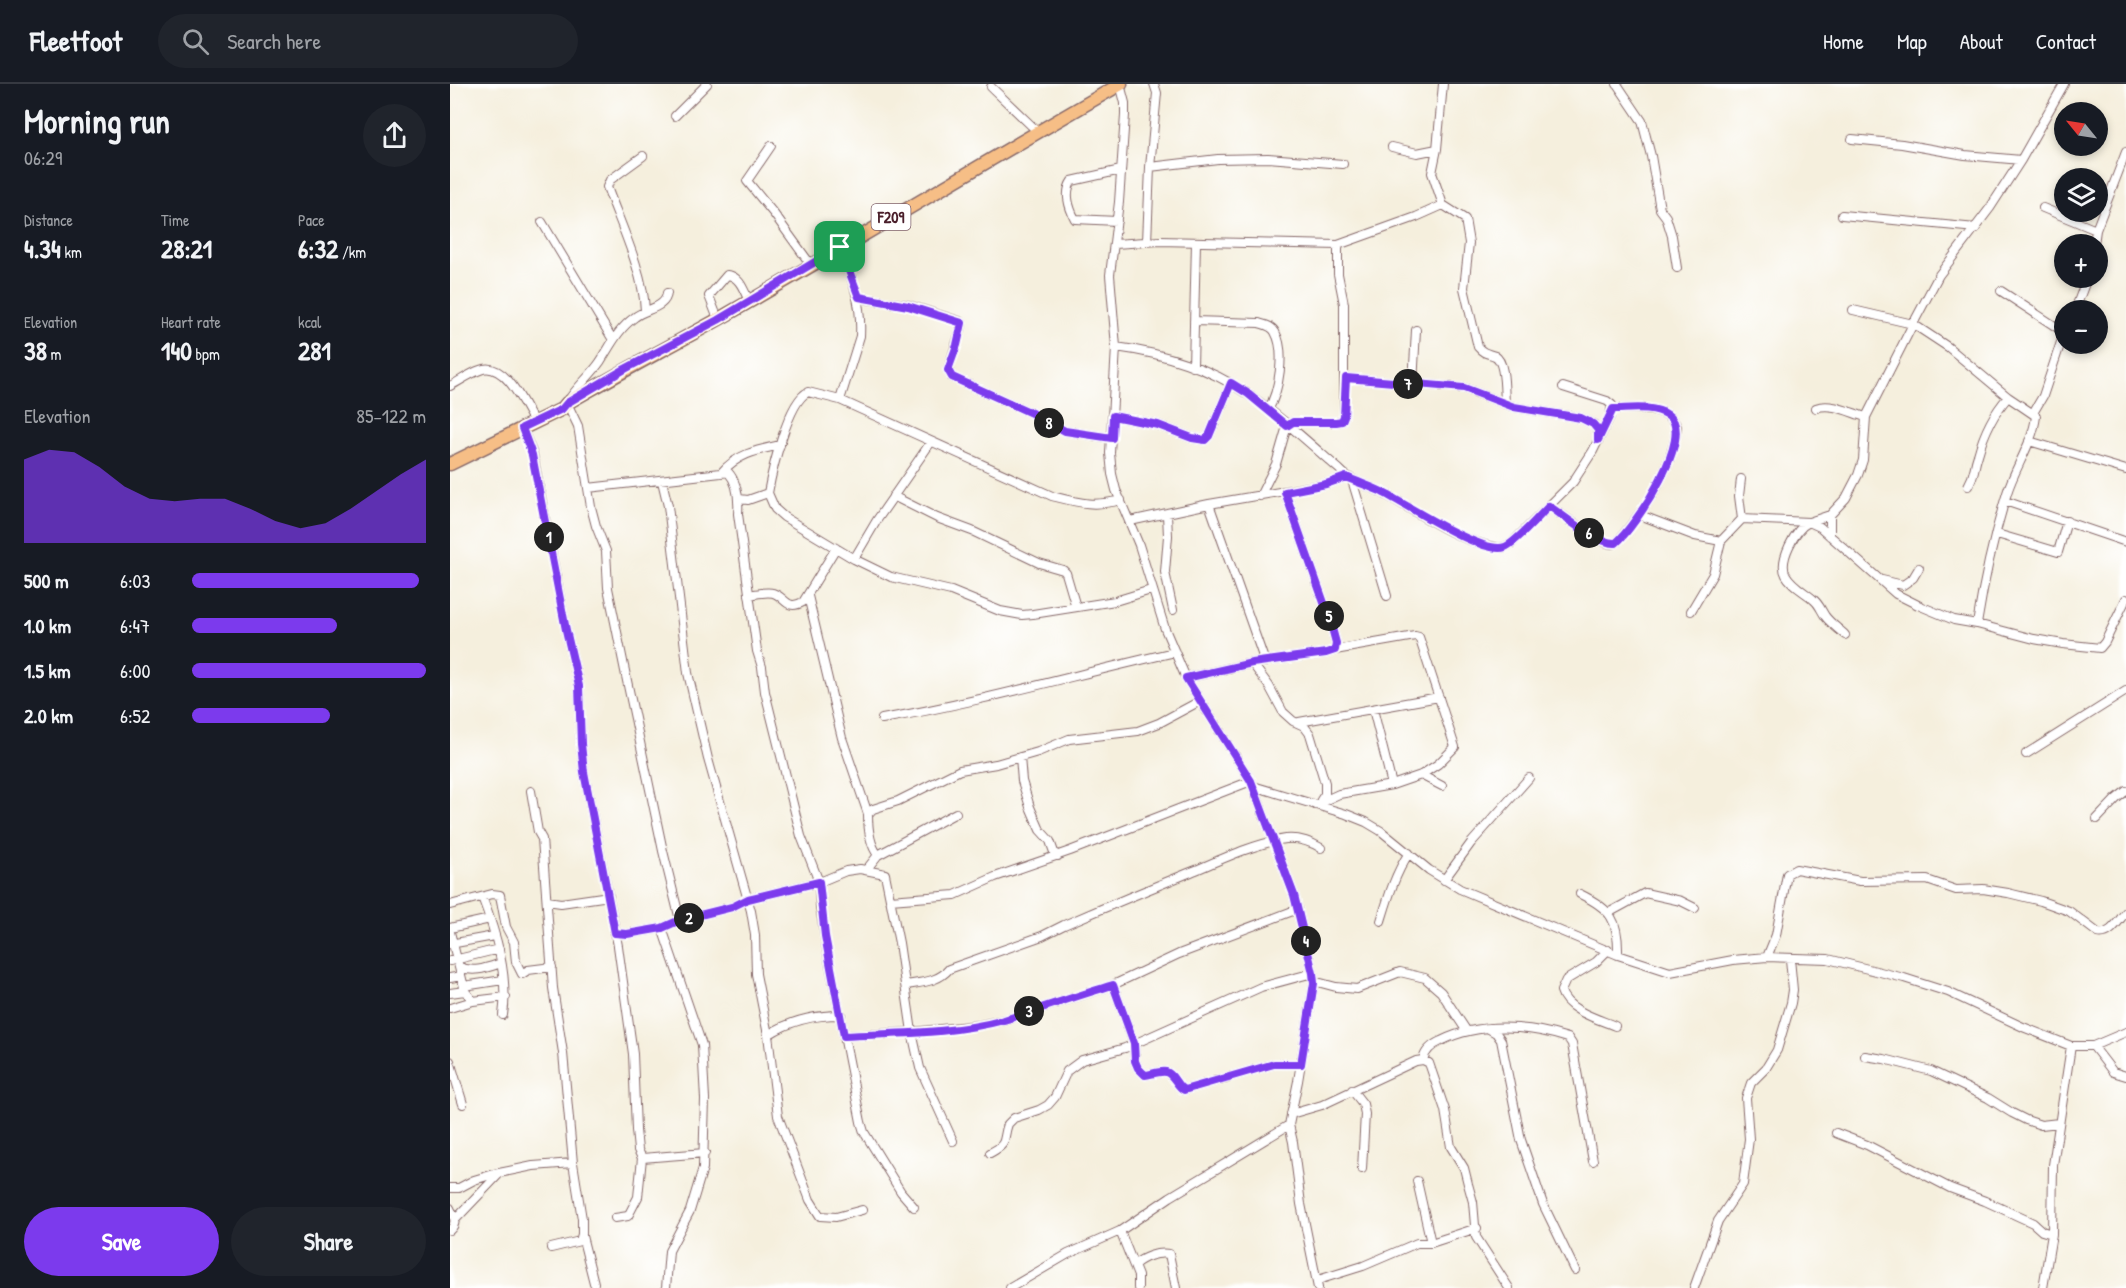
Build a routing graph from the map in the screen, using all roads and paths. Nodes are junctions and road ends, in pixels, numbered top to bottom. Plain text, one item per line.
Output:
1 (707, 84) edge
2 (1107, 84) edge
3 (1120, 84) edge
4 (1154, 84) edge
5 (1443, 84) edge
6 (1617, 84) edge
7 (2064, 84) edge
8 (991, 87) dead end
9 (1064, 115) junction
10 (675, 116) dead end
11 (1037, 131) junction
12 (1852, 139) dead end
13 (771, 146) dead end
14 (1392, 147) dead end
15 (1437, 149) junction
16 (2126, 152) edge
17 (643, 156) dead end
18 (2021, 160) junction
19 (1343, 164) dead end
20 (1150, 167) junction
21 (1121, 170) junction
22 (1443, 205) junction
23 (2043, 208) dead end
24 (1842, 215) dead end
25 (1118, 221) junction
26 (543, 222) dead end
27 (1976, 228) junction
28 (2097, 230) junction
29 (2096, 234) edge
30 (1147, 242) junction
31 (1196, 242) junction
32 (1115, 244) junction
33 (1338, 245) junction
34 (840, 247) junction
35 (811, 265) junction
36 (1677, 268) dead end
37 (2001, 291) dead end
38 (667, 293) dead end
39 (859, 297) junction
40 (749, 301) junction
41 (645, 310) junction
42 (1853, 310) dead end
43 (718, 320) junction
44 (1194, 321) junction
45 (1913, 324) junction
46 (2054, 326) edge
47 (1416, 330) dead end
48 (613, 340) junction
49 (1116, 347) junction
50 (2057, 354) edge
51 (1193, 367) junction
52 (1346, 378) junction
53 (1231, 383) junction
54 (1413, 384) junction
55 (450, 386) edge
56 (1563, 387) dead end
57 (2008, 397) junction
58 (840, 400) junction
59 (1504, 404) junction
60 (565, 406) junction
61 (1816, 408) dead end
62 (1613, 409) junction
63 (1268, 410) junction
64 (2033, 412) junction
65 (1113, 416) junction
66 (1866, 417) junction
67 (528, 425) junction
68 (1287, 426) junction
69 (1112, 438) junction
70 (1598, 440) junction
71 (2029, 441) junction
72 (931, 442) junction
73 (780, 445) junction
74 (450, 464) edge
75 (2126, 470) edge
76 (722, 472) junction
77 (1349, 478) junction
78 (1741, 479) dead end
79 (662, 481) junction
80 (1968, 486) dead end
81 (588, 488) junction
82 (1285, 492) junction
83 (768, 493) junction
84 (893, 496) junction
85 (1260, 496) junction
86 (739, 499) junction
87 (1121, 500) junction
88 (2005, 501) junction
89 (1209, 504) junction
90 (1549, 506) junction
91 (1167, 514) junction
92 (1640, 515) junction
93 (1830, 515) junction
94 (1743, 519) junction
95 (1130, 521) junction
96 (2067, 521) junction
97 (1809, 522) junction
98 (1997, 534) junction
99 (1830, 536) junction
100 (1721, 540) junction
101 (2126, 542) edge
102 (836, 548) junction
103 (854, 559) junction
104 (1919, 568) dead end
105 (1878, 579) junction
106 (1151, 590) junction
107 (749, 595) junction
108 (808, 596) junction
109 (1387, 596) dead end
110 (2126, 599) edge
111 (1076, 607) junction
112 (1173, 610) dead end
113 (1691, 611) dead end
114 (1977, 624) junction
115 (1845, 635) dead end
116 (1335, 650) junction
117 (1175, 652) junction
118 (1265, 662) junction
119 (1252, 663) junction
120 (1186, 678) junction
121 (2126, 691) edge
122 (1439, 698) junction
123 (1200, 701) junction
124 (1373, 709) junction
125 (882, 719) dead end
126 (1299, 722) junction
127 (2026, 754) dead end
128 (1020, 757) junction
129 (1421, 775) junction
130 (1529, 778) dead end
131 (1252, 784) junction
132 (1392, 785) junction
133 (1442, 786) dead end
134 (531, 791) dead end
135 (2126, 791) edge
136 (1315, 804) junction
137 (867, 813) junction
138 (956, 813) dead end
139 (2097, 819) dead end
140 (1273, 842) junction
141 (1321, 848) dead end
142 (1409, 853) junction
143 (878, 855) junction
144 (1058, 856) junction
145 (866, 870) junction
146 (1444, 880) junction
147 (819, 882) junction
148 (1580, 894) dead end
149 (609, 896) junction
150 (482, 897) junction
151 (748, 899) junction
152 (890, 900) junction
153 (547, 901) junction
154 (450, 905) edge
155 (1695, 908) dead end
156 (1298, 909) junction
157 (1610, 912) junction
158 (2126, 912) edge
159 (490, 919) junction
160 (680, 920) junction
161 (1381, 921) dead end
162 (662, 928) junction
163 (450, 930) edge
164 (615, 933) junction
165 (494, 936) junction
166 (451, 944) edge
167 (499, 949) junction
168 (1608, 950) junction
169 (1618, 956) junction
170 (1767, 957) junction
171 (1790, 959) junction
172 (455, 963) edge
173 (501, 963) junction
174 (552, 967) junction
175 (1313, 973) junction
176 (461, 976) junction
177 (450, 978) edge
178 (502, 980) junction
179 (1321, 983) dead end
180 (906, 985) junction
181 (1113, 985) junction
182 (464, 988) junction
183 (450, 993) edge
184 (506, 997) junction
185 (473, 1001) junction
186 (462, 1004) junction
187 (450, 1008) edge
188 (841, 1015) junction
189 (502, 1016) dead end
190 (1615, 1026) dead end
191 (1489, 1029) junction
192 (1466, 1030) junction
193 (912, 1032) junction
194 (2126, 1032) edge
195 (768, 1035) junction
196 (844, 1036) junction
197 (1134, 1043) junction
198 (2071, 1046) junction
199 (2093, 1046) junction
200 (1865, 1056) dead end
201 (1423, 1060) junction
202 (450, 1061) edge
203 (1301, 1064) junction
204 (2126, 1076) edge
205 (1352, 1090) junction
206 (462, 1104) dead end
207 (1291, 1114) junction
208 (2060, 1123) junction
209 (1288, 1125) junction
210 (1836, 1133) dead end
211 (953, 1141) dead end
212 (705, 1153) junction
213 (990, 1153) dead end
214 (642, 1158) junction
215 (1593, 1161) dead end
216 (573, 1163) junction
217 (1362, 1169) dead end
218 (498, 1175) junction
219 (1417, 1180) dead end
220 (450, 1188) edge
221 (450, 1208) edge
222 (914, 1208) dead end
223 (862, 1210) dead end
224 (615, 1218) dead end
225 (455, 1220) junction
226 (1477, 1228) junction
227 (450, 1230) edge
228 (1120, 1232) junction
229 (2052, 1233) junction
230 (582, 1234) junction
231 (1431, 1243) junction
232 (551, 1248) dead end
233 (1134, 1265) junction
234 (1575, 1270) dead end
235 (1028, 1278) junction
236 (594, 1283) dead end
237 (1318, 1284) edge
238 (666, 1288) edge
239 (1010, 1288) edge
240 (1031, 1288) edge
241 (1138, 1288) edge
242 (1176, 1288) edge
243 (1509, 1288) edge
244 (1694, 1288) edge
245 (2043, 1288) edge

1 - 10 street
2 - 9 main road, F209
3 - 9 main road, F209
3 - 21 street
4 - 20 street
5 - 15 street
6 - 36 street
7 - 18 street
8 - 11 street
9 - 11 main road, F209
11 - 34 main road, F209
12 - 18 street
13 - 35 street
14 - 15 street
15 - 22 street
16 - 28 street
17 - 41 street
18 - 27 street
19 - 20 street
20 - 30 street
21 - 25 street
21 - 25 street
22 - 33 street
22 - 59 street
23 - 28 street
24 - 27 street
25 - 32 street
26 - 48 street
27 - 45 street
28 - 29 street
30 - 31 street
30 - 32 street
31 - 33 street
31 - 44 street
32 - 49 street
33 - 52 street
34 - 35 main road, F209
34 - 39 street
35 - 40 main road, F209
37 - 46 street
38 - 41 street
39 - 58 street
39 - 69 street
40 - 43 main road, F209
40 - 43 street
41 - 48 street
42 - 45 street
43 - 60 main road, F209
44 - 51 street
44 - 63 street
45 - 57 street
45 - 66 street
47 - 54 street
48 - 60 street
49 - 51 street
49 - 65 street
50 - 64 street
51 - 53 street
52 - 54 street
52 - 68 street
53 - 63 street
53 - 65 street
54 - 59 street
55 - 67 street
56 - 62 street
57 - 64 street
57 - 80 street
58 - 72 street
58 - 73 street
59 - 70 street
60 - 67 main road, F209
60 - 81 street
61 - 66 street
62 - 70 street
62 - 92 street
63 - 68 street
64 - 71 street
65 - 69 street
66 - 93 street
67 - 74 main road, F209
67 - 149 street
68 - 77 street
68 - 85 street
69 - 87 street
70 - 90 street
71 - 75 street
71 - 88 street
72 - 84 street
72 - 87 street
73 - 76 street
73 - 83 street
76 - 79 street
76 - 86 street
77 - 82 street
77 - 90 street
77 - 109 street
78 - 94 street
79 - 81 street
79 - 151 street
81 - 160 street
82 - 85 street
82 - 116 street
83 - 86 street
83 - 102 street
84 - 103 street
84 - 111 street
85 - 89 street
86 - 107 street
87 - 95 street
88 - 96 street
88 - 98 street
89 - 91 street
89 - 118 street
90 - 92 street
91 - 95 street
91 - 112 street
92 - 100 street
93 - 97 street
93 - 99 street
94 - 97 street
94 - 100 street
95 - 106 street
96 - 98 street
96 - 101 street
97 - 99 street
97 - 115 street
98 - 114 street
99 - 105 street
100 - 113 street
102 - 103 street
102 - 108 street
103 - 111 street
104 - 105 street
105 - 114 street
106 - 111 street
106 - 117 street
107 - 108 street
107 - 147 street
108 - 137 street
110 - 114 street
116 - 118 street
116 - 122 street
117 - 120 street
117 - 125 street
118 - 119 street
119 - 120 street
119 - 126 street
120 - 123 street
121 - 127 street
122 - 124 street
122 - 129 street
123 - 128 street
123 - 131 street
124 - 126 street
124 - 132 street
126 - 136 street
128 - 137 street
128 - 144 street
129 - 132 street
129 - 133 street
130 - 146 street
131 - 136 street
131 - 140 street
131 - 144 street
132 - 136 street
134 - 153 street
135 - 139 street
136 - 142 street
137 - 143 street
138 - 143 street
140 - 141 street
140 - 156 street
140 - 180 street
142 - 146 street
142 - 161 street
143 - 145 street
144 - 152 street
145 - 147 street
145 - 152 street
146 - 168 street
147 - 151 street
147 - 188 street
148 - 157 street
149 - 153 street
149 - 164 street
150 - 154 street
150 - 159 street
150 - 174 street
151 - 160 street
151 - 195 street
152 - 180 street
153 - 174 street
155 - 157 street
156 - 175 street
156 - 181 street
157 - 169 street
158 - 170 street
159 - 163 street
159 - 165 street
160 - 162 street
162 - 164 street
162 - 212 street
163 - 166 street
164 - 214 street
165 - 166 street
165 - 167 street
166 - 172 street
167 - 172 street
167 - 173 street
168 - 169 street
168 - 190 street
169 - 170 street
170 - 171 street
171 - 198 street
171 - 244 street
172 - 173 street
172 - 176 street
173 - 178 street
174 - 216 street
175 - 197 street
175 - 203 street
176 - 177 street
176 - 182 street
178 - 182 street
178 - 184 street
179 - 192 street
180 - 193 street
181 - 193 street
181 - 197 street
182 - 183 street
182 - 185 street
182 - 186 street
184 - 185 street
184 - 189 street
185 - 186 street
186 - 187 street
188 - 195 street
188 - 196 street
191 - 192 street
191 - 215 street
191 - 234 street
192 - 201 street
193 - 196 street
193 - 211 street
194 - 199 street
195 - 223 street
196 - 222 street
197 - 203 street
197 - 213 street
198 - 199 street
198 - 208 street
199 - 204 street
200 - 208 street
201 - 205 street
201 - 226 street
202 - 206 street
203 - 207 street
205 - 207 street
205 - 217 street
207 - 209 street
208 - 229 street
209 - 228 street
209 - 237 street
210 - 229 street
212 - 214 street
212 - 238 street
214 - 224 street
216 - 218 street
216 - 230 street
218 - 220 street
218 - 225 street
219 - 231 street
221 - 225 street
225 - 227 street
226 - 231 street
226 - 243 street
228 - 233 street
228 - 235 street
229 - 245 street
230 - 232 street
230 - 236 street
231 - 237 street
233 - 241 street
233 - 242 street
235 - 239 street
235 - 240 street

